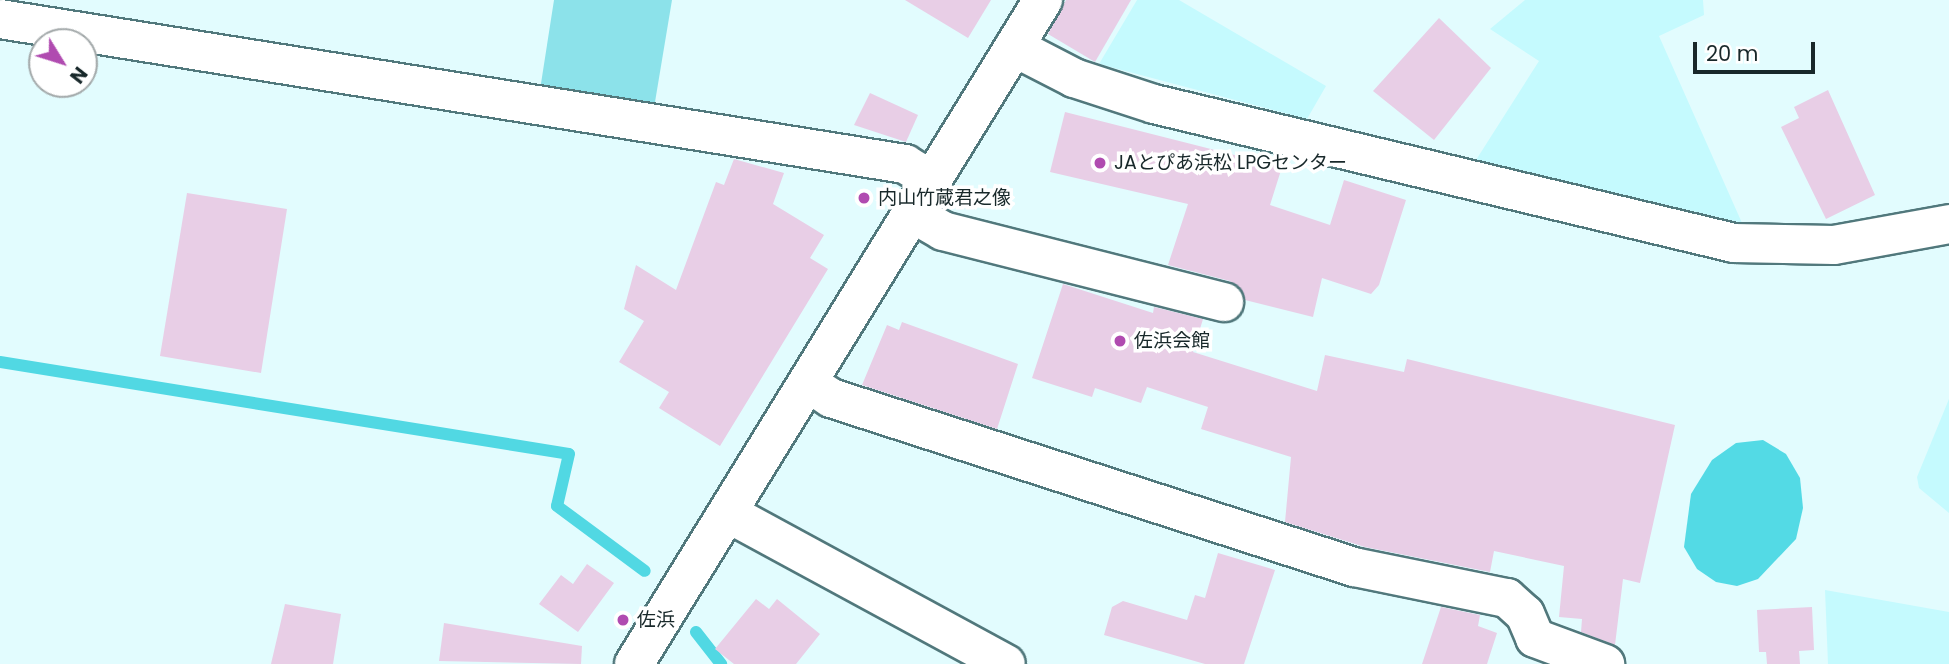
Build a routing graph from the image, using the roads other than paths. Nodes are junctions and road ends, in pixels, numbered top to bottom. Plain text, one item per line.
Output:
1 (1043, 0) edge
2 (0, 19) edge
3 (1014, 47) junction
4 (932, 180) junction
5 (912, 212) junction
6 (1949, 224) edge
7 (1224, 302) dead end
8 (808, 383) junction
9 (728, 513) junction
10 (634, 664) edge
11 (1006, 664) edge
12 (1605, 664) edge

1 - 3 street
2 - 4 street
3 - 4 street
3 - 6 street
4 - 5 street
5 - 7 street
5 - 8 street
8 - 9 street
8 - 12 street
9 - 10 street
9 - 11 street

